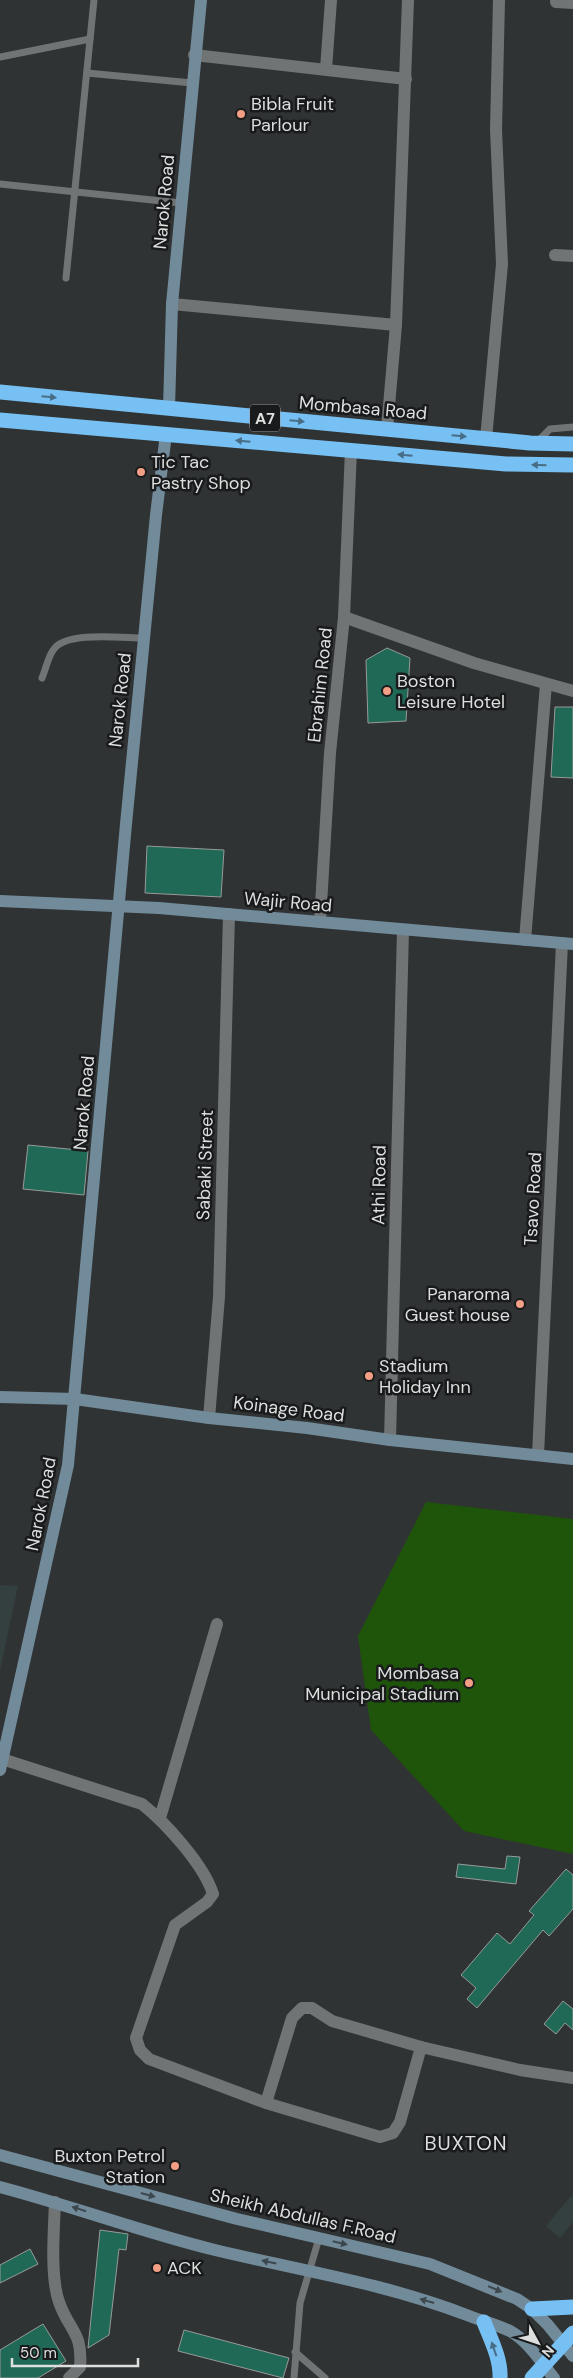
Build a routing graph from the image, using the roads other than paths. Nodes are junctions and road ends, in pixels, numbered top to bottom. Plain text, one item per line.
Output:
1 (94, 0) edge
2 (201, 0) edge
3 (331, 0) edge
4 (408, 0) edge
5 (499, 0) edge
6 (556, 2) dead end
7 (573, 3) edge
8 (90, 39) junction
9 (194, 55) junction
10 (0, 57) edge
11 (326, 69) junction
12 (87, 73) junction
13 (406, 80) junction
14 (192, 82) junction
15 (0, 184) edge
16 (75, 191) junction
17 (181, 203) junction
18 (555, 255) dead end
19 (573, 256) edge
20 (66, 278) dead end
21 (172, 304) junction
22 (396, 326) junction
23 (0, 392) edge
24 (118, 404) junction
25 (169, 408) junction
26 (212, 413) junction
27 (0, 420) edge
28 (573, 427) edge
29 (387, 429) junction
30 (116, 430) junction
31 (166, 434) junction
32 (212, 438) junction
33 (486, 439) junction
34 (536, 444) junction
35 (573, 444) edge
36 (351, 450) junction
37 (573, 465) edge
38 (344, 617) junction
39 (144, 638) junction
40 (42, 678) dead end
41 (546, 684) junction
42 (573, 691) edge
43 (0, 901) edge
44 (120, 905) junction
45 (229, 914) junction
46 (320, 922) junction
47 (403, 930) junction
48 (525, 940) junction
49 (568, 944) edge
50 (0, 1396) edge
51 (75, 1399) junction
52 (208, 1418) junction
53 (390, 1440) junction
54 (538, 1455) junction
55 (573, 1460) edge
56 (217, 1624) dead end
57 (1, 1765) edge
58 (160, 1818) junction
59 (421, 2047) junction
60 (573, 2078) edge
61 (266, 2103) junction
62 (0, 2154) edge
63 (0, 2187) edge
64 (55, 2202) junction
65 (319, 2238) junction
66 (311, 2270) junction
67 (573, 2307) edge
68 (532, 2309) junction
69 (484, 2322) junction
70 (568, 2338) edge
71 (296, 2352) junction
72 (573, 2356) edge
73 (543, 2365) junction
74 (69, 2378) edge
75 (294, 2378) edge
76 (324, 2378) edge
77 (500, 2378) edge
78 (532, 2378) edge
79 (554, 2378) edge

1 - 8 lane
2 - 9 street, Narok Road
3 - 11 street
4 - 13 street
5 - 33 street
6 - 7 street
8 - 10 lane
8 - 12 lane
9 - 11 street
9 - 14 street, Narok Road
11 - 13 street
12 - 14 lane
12 - 16 lane
13 - 22 street
14 - 17 street, Narok Road
15 - 16 lane
16 - 17 lane
16 - 20 lane
17 - 21 street, Narok Road
18 - 19 street
21 - 22 street
21 - 25 street, Narok Road
22 - 29 street
23 -> 24 highway, Mombasa Road / A7
24 - 25 highway, Mombasa Road / A7
24 - 30 highway
25 - 26 highway, Mombasa Road / A7
26 -> 29 highway, Mombasa Road / A7
26 - 32 highway
27 - 30 highway, A7
28 - 34 lane
29 -> 33 highway, Mombasa Road / A7
30 - 31 highway, A7
31 - 32 highway, A7
31 - 39 street, Narok Road
36 -> 32 highway, A7
33 - 34 highway, Mombasa Road / A7
34 - 35 highway, Mombasa Road / A7
37 -> 36 highway, A7
36 - 38 street, Ebrahim Road
38 - 41 street
38 - 46 street, Ebrahim Road
39 - 40 lane
39 - 44 street, Narok Road
41 - 42 street
41 - 48 street
43 - 44 street, Wajir Road
44 - 45 street, Wajir Road
44 - 51 street, Narok Road
45 - 46 street, Wajir Road
45 - 52 street, Sabaki Street
46 - 47 street, Wajir Road
47 - 48 street, Wajir Road
47 - 53 street, Athi Road
48 - 49 street, Wajir Road
49 - 54 street, Tsavo Road
50 - 51 street, Koinage Road
51 - 52 street, Koinage Road
51 - 57 street, Narok Road
52 - 53 street, Koinage Road
53 - 54 street, Koinage Road
54 - 55 street, Koinage Road
56 - 58 street
57 - 58 street
58 - 61 street
59 - 60 street
59 - 61 street
59 - 61 street
62 -> 65 street, Sheikh Abdullas F.Road
63 - 64 street
66 -> 64 street
64 - 74 street
65 - 66 lane
65 -> 68 street, Sheikh Abdullas F.Road
69 -> 66 street
66 - 71 lane
67 - 68 highway
68 - 70 street, Sheikh Abdullas F.Road
69 - 73 street
77 -> 69 highway
70 - 72 street, Sheikh Abdullas F.Road
70 - 73 highway
71 - 75 lane
71 - 76 lane
73 - 78 highway
73 - 79 street

